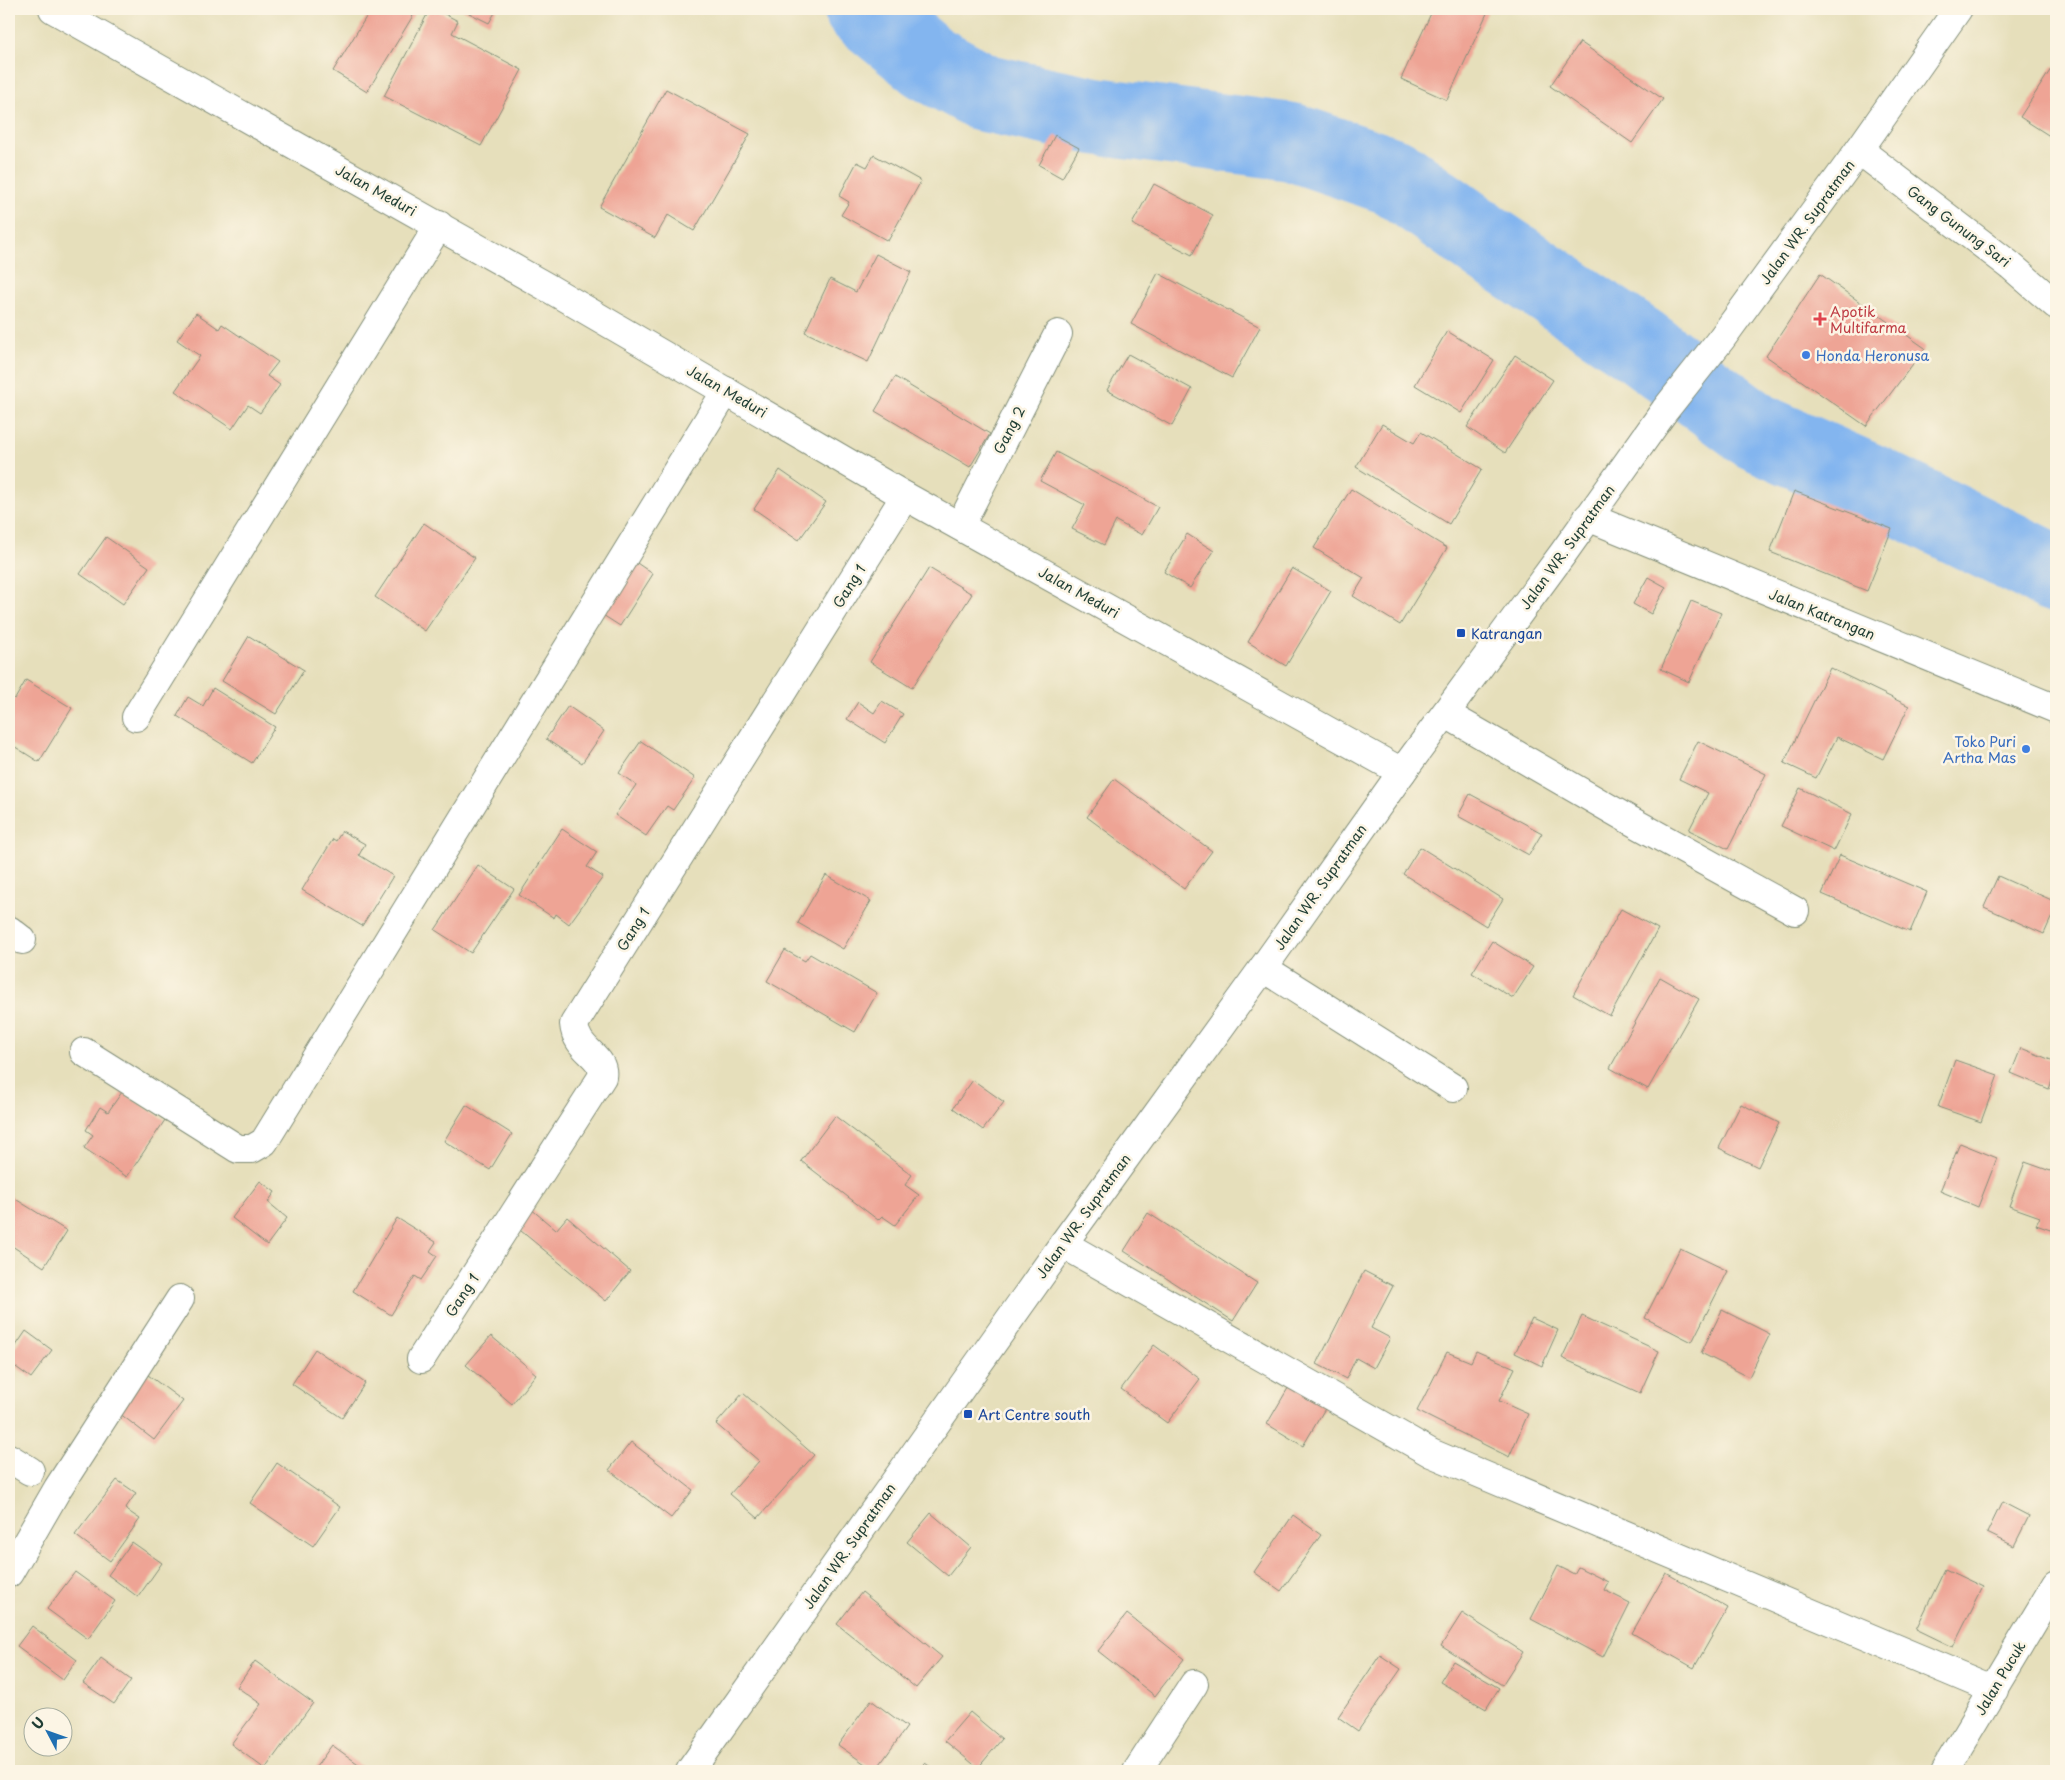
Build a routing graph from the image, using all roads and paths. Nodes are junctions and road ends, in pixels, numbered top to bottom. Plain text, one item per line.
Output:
1 (53, 9) edge
2 (1958, 9) edge
3 (1859, 150) junction
4 (439, 225) junction
5 (2056, 305) edge
6 (1058, 334) dead end
7 (726, 391) junction
8 (906, 496) junction
9 (1588, 517) junction
10 (960, 526) junction
11 (2056, 709) edge
12 (1446, 714) junction
13 (136, 717) dead end
14 (1402, 772) junction
15 (1794, 911) dead end
16 (1263, 968) junction
17 (84, 1052) dead end
18 (1454, 1088) dead end
19 (1063, 1244) junction
20 (180, 1299) dead end
21 (421, 1359) dead end
22 (9, 1573) edge
23 (2054, 1594) edge
24 (1194, 1684) dead end
25 (1994, 1690) junction
26 (690, 1771) edge
27 (1137, 1771) edge
28 (1944, 1771) edge

1 - 4 street, Jalan Meduri
2 - 3 street, Jalan WR. Supratman
3 - 5 street, Gang Gunung Sari
3 - 9 street, Jalan WR. Supratman
4 - 7 street, Jalan Meduri
4 - 13 street
6 - 10 street, Gang 2
7 - 8 street, Jalan Meduri
7 - 17 street
8 - 10 street, Jalan Meduri
8 - 21 street, Gang 1
9 - 11 street, Jalan Katrangan
9 - 12 street, Jalan WR. Supratman
10 - 14 street, Jalan Meduri
12 - 14 street, Jalan WR. Supratman
12 - 15 street
14 - 16 street, Jalan WR. Supratman
16 - 18 street
16 - 19 street, Jalan WR. Supratman
19 - 25 street
19 - 26 street, Jalan WR. Supratman
20 - 22 street
23 - 25 street, Jalan Pucuk
24 - 27 street
25 - 28 street, Jalan Pucuk

